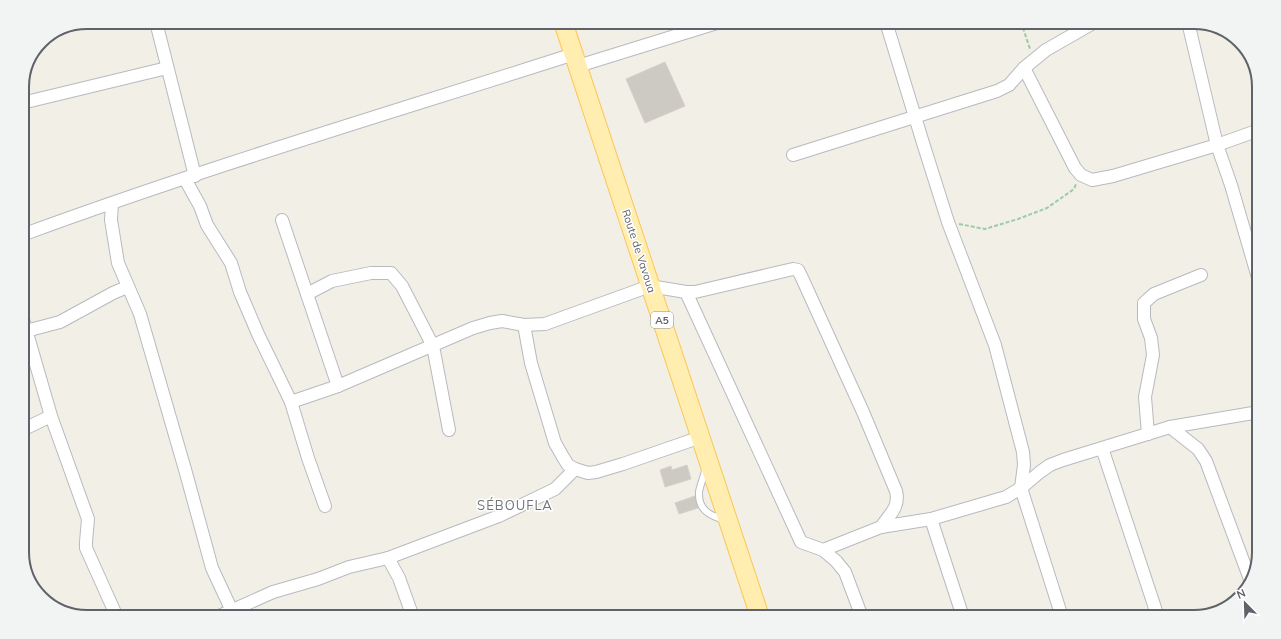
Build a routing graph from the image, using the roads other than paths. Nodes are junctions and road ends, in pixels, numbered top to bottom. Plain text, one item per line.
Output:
1 (158, 29) edge
2 (566, 29) edge
3 (693, 29) edge
4 (888, 29) edge
5 (1083, 29) edge
6 (1190, 29) edge
7 (576, 60) junction
8 (167, 68) junction
9 (1024, 68) junction
10 (29, 101) edge
11 (915, 117) junction
12 (1252, 132) edge
13 (1217, 145) junction
14 (793, 155) dead end
15 (190, 177) junction
16 (112, 203) junction
17 (282, 220) dead end
18 (29, 233) edge
19 (1252, 257) edge
20 (1201, 275) dead end
21 (650, 286) junction
22 (127, 287) junction
23 (686, 292) junction
24 (307, 294) junction
25 (524, 325) junction
26 (29, 330) edge
27 (433, 346) junction
28 (29, 347) edge
29 (338, 386) junction
30 (291, 402) junction
31 (1252, 413) edge
32 (51, 416) junction
33 (29, 427) edge
34 (1170, 427) junction
35 (449, 430) dead end
36 (1148, 434) junction
37 (701, 437) junction
38 (1102, 448) junction
39 (575, 470) junction
40 (1021, 488) junction
41 (325, 506) dead end
42 (931, 519) junction
43 (881, 527) junction
44 (823, 550) junction
45 (388, 558) junction
46 (1248, 574) edge
47 (114, 610) edge
48 (232, 610) edge
49 (234, 610) edge
50 (410, 610) edge
51 (758, 610) edge
52 (859, 610) edge
53 (961, 610) edge
54 (1060, 610) edge
55 (1156, 610) edge

1 - 8 street
2 - 7 main road, Route de Vavoua / A5
3 - 7 street
4 - 11 street
5 - 9 street
6 - 13 street
7 - 15 street
7 - 21 main road, Route de Vavoua / A5
8 - 10 street
8 - 15 street
9 - 11 street
9 - 13 street
11 - 14 street
11 - 40 street
12 - 13 street
13 - 19 street
15 - 16 street
15 - 30 street
16 - 18 street
16 - 22 street
17 - 24 street
20 - 36 street
21 - 23 street
21 - 25 street
21 - 37 main road, Route de Vavoua / A5
22 - 26 street
22 - 48 street
23 - 43 street
23 - 44 street
24 - 27 street
24 - 29 street
25 - 27 street
25 - 39 street
27 - 29 street
27 - 35 street
28 - 32 street
29 - 30 street
30 - 41 street
31 - 34 street
32 - 33 street
32 - 47 street
34 - 36 street
34 - 46 street
36 - 38 street
37 - 39 street
37 - 51 main road, Route de Vavoua / A5
38 - 40 street
38 - 55 street
39 - 45 street
40 - 42 street
40 - 54 street
42 - 43 street
42 - 53 street
43 - 44 street
44 - 52 street
45 - 49 street
45 - 50 street

